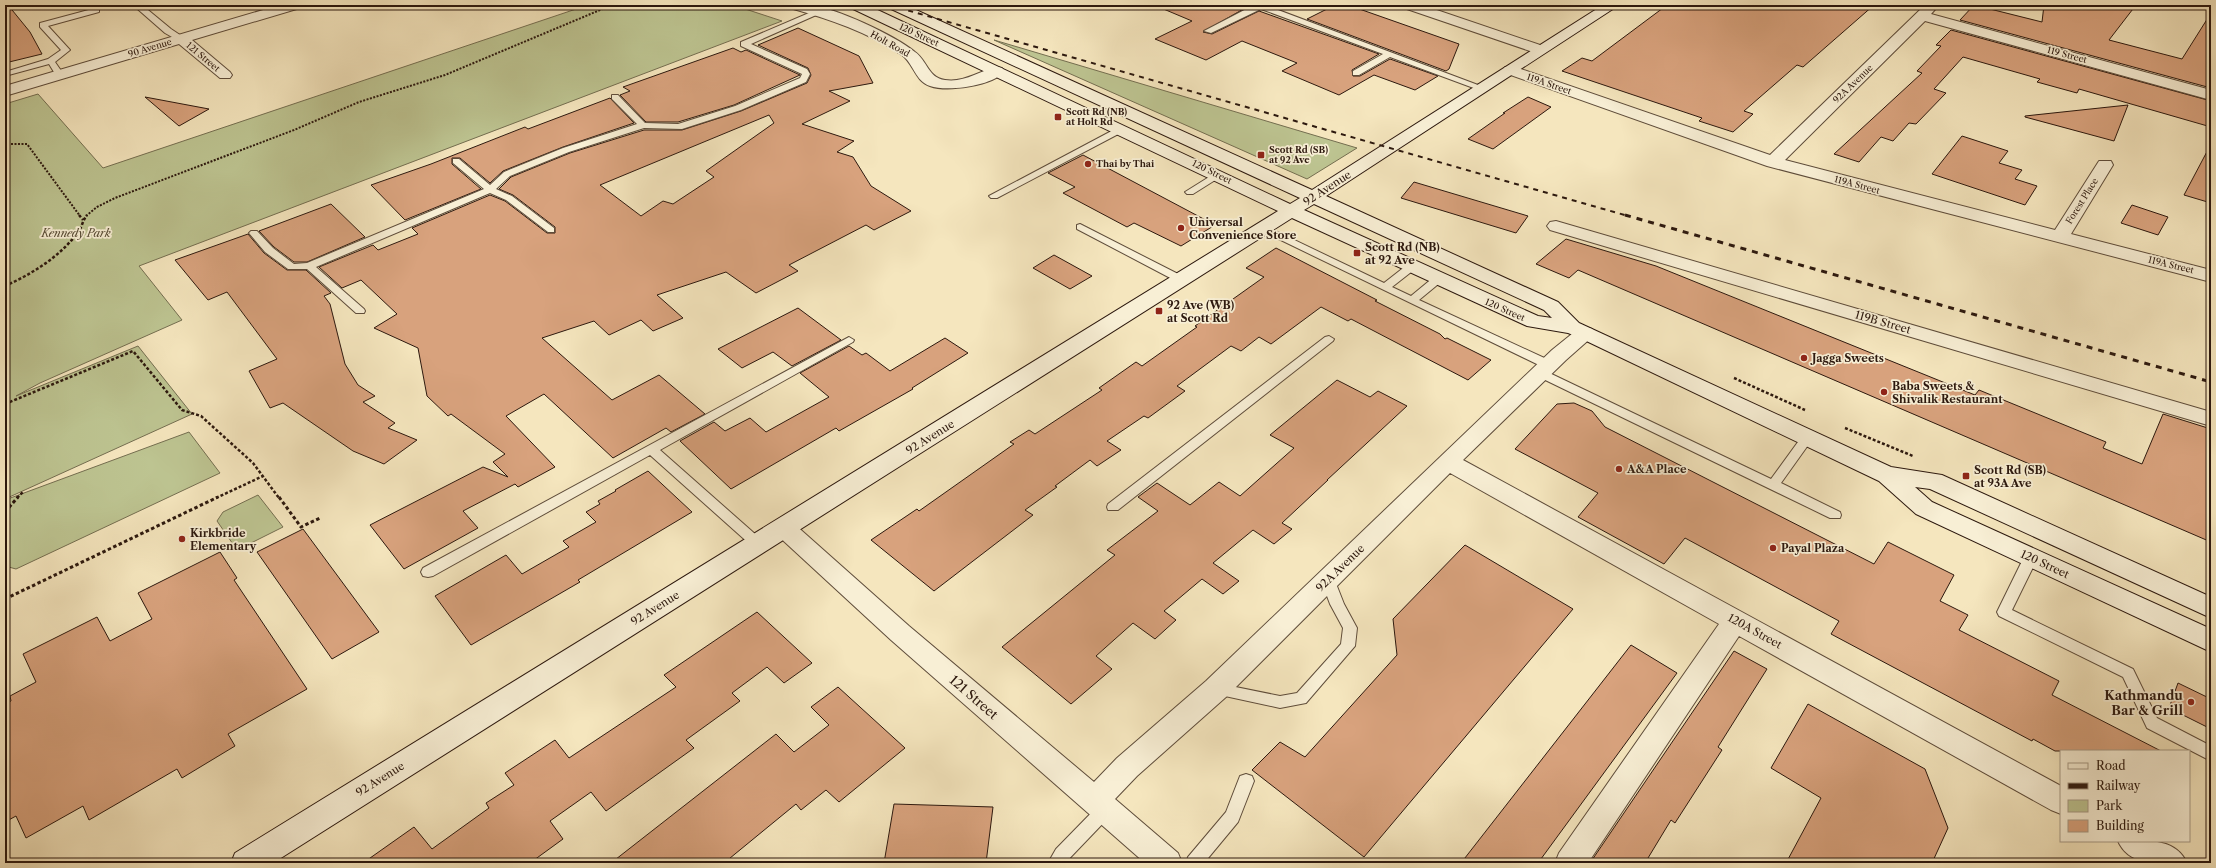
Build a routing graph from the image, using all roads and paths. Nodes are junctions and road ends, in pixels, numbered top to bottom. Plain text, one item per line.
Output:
1 (137, 5) edge
2 (295, 5) edge
3 (612, 5) edge
4 (795, 5) edge
5 (856, 5) edge
6 (894, 5) edge
7 (1259, 5) edge
8 (1409, 5) edge
9 (1612, 5) edge
10 (96, 10) dead end
11 (1927, 10) edge
12 (819, 12) junction
13 (1208, 31) dead end
14 (182, 38) junction
15 (1541, 50) junction
16 (1389, 54) junction
17 (50, 61) junction
18 (1020, 62) junction
19 (1510, 70) junction
20 (997, 72) junction
21 (1356, 73) dead end
22 (8, 74) dead end
23 (60, 75) junction
24 (225, 75) dead end
25 (1482, 88) junction
26 (5, 91) edge
27 (2211, 95) edge
28 (614, 97) dead end
29 (643, 125) junction
30 (1121, 130) junction
31 (5, 141) edge
32 (456, 161) dead end
33 (1773, 162) junction
34 (2105, 165) dead end
35 (1217, 175) junction
36 (490, 190) junction
37 (1190, 192) dead end
38 (994, 196) dead end
39 (1313, 197) junction
40 (1290, 211) junction
41 (83, 220) junction
42 (1556, 226) dead end
43 (1080, 227) dead end
44 (1263, 228) junction
45 (551, 230) dead end
46 (254, 233) dead end
47 (2060, 237) junction
48 (309, 266) junction
49 (1411, 267) junction
50 (2211, 276) edge
51 (1180, 279) junction
52 (1438, 279) junction
53 (5, 286) edge
54 (1385, 287) junction
55 (1412, 300) junction
56 (360, 311) dead end
57 (1579, 330) junction
58 (1329, 339) dead end
59 (849, 340) dead end
60 (1545, 369) junction
61 (5, 404) edge
62 (2211, 419) edge
63 (1807, 438) junction
64 (651, 449) junction
65 (1448, 462) junction
66 (1887, 475) junction
67 (263, 476) junction
68 (1773, 485) junction
69 (24, 491) dead end
70 (1113, 507) dead end
71 (5, 512) edge
72 (1835, 515) dead end
73 (320, 518) dead end
74 (784, 528) junction
75 (758, 544) junction
76 (2031, 557) junction
77 (428, 572) dead end
78 (1328, 580) junction
79 (5, 599) edge
80 (2211, 608) edge
81 (1736, 620) junction
82 (2211, 641) edge
83 (1216, 689) junction
84 (2211, 754) edge
85 (1246, 781) dead end
86 (2060, 800) edge
87 (1100, 806) junction
88 (2135, 842) edge
89 (246, 863) edge
90 (1056, 863) edge
91 (1167, 863) edge
92 (1194, 863) edge
93 (1570, 863) edge
94 (2172, 863) edge

1 - 14 lane
2 - 14 street, 90 Avenue
3 - 41 path
4 - 12 street, Holt Road
5 - 20 street, 120 Street
6 - 18 street, 120 Street
7 - 13 lane
7 - 16 lane
8 - 15 street
9 - 15 street, 92 Avenue
10 - 17 lane
11 - 27 street, 119 Street
11 - 33 street, 92A Avenue
12 - 20 street, Holt Road
12 - 29 lane
14 - 23 street, 90 Avenue
14 - 24 street, 121 Street
15 - 19 street, 92 Avenue
16 - 21 lane
16 - 25 lane
17 - 22 lane
17 - 23 lane
18 - 20 street, Holt Road
18 - 39 street, 120 Street
19 - 25 street, 92 Avenue
19 - 33 street, 119A Street
20 - 30 street, 120 Street
23 - 26 street, 90 Avenue
25 - 39 street, 92 Avenue
28 - 29 lane
29 - 36 lane
30 - 35 street, 120 Street
30 - 38 lane
31 - 41 path
32 - 36 lane
33 - 47 street, 119A Street
34 - 47 street, Forest Place
35 - 37 lane
35 - 40 street, 120 Street
36 - 45 lane
36 - 48 lane
39 - 40 street, 92 Avenue
39 - 57 street, 120 Street
40 - 44 street, 92 Avenue
40 - 49 street, 120 Street
41 - 53 path
42 - 62 street, 119B Street
43 - 51 lane
44 - 51 street, 92 Avenue
44 - 54 lane
46 - 48 lane
47 - 50 street, 119A Street
48 - 56 lane
49 - 52 street, 120 Street
49 - 54 lane
51 - 74 street, 92 Avenue
52 - 55 lane
52 - 57 street, 120 Street
54 - 55 lane
55 - 60 lane
57 - 60 street, 92A Avenue
57 - 63 street, 120 Street
58 - 70 lane
59 - 64 lane
60 - 65 street, 92A Avenue
60 - 68 lane
61 - 67 path
63 - 66 street, 120 Street
63 - 68 lane
64 - 75 lane
64 - 77 lane
65 - 78 street, 92A Avenue
65 - 81 street, 120A Street
66 - 76 street, 120 Street
66 - 80 street, 120 Street
67 - 73 path
67 - 79 path
68 - 72 lane
69 - 71 path
74 - 75 street, 92 Avenue
74 - 87 street, 121 Street
75 - 89 street, 92 Avenue
76 - 82 street, 120 Street
76 - 84 lane
78 - 83 street, 92A Avenue
78 - 83 lane
81 - 86 street, 120A Street
81 - 93 street
83 - 87 street, 92A Avenue
85 - 92 lane
87 - 90 lane
87 - 91 street, 121 Street
88 - 94 street

